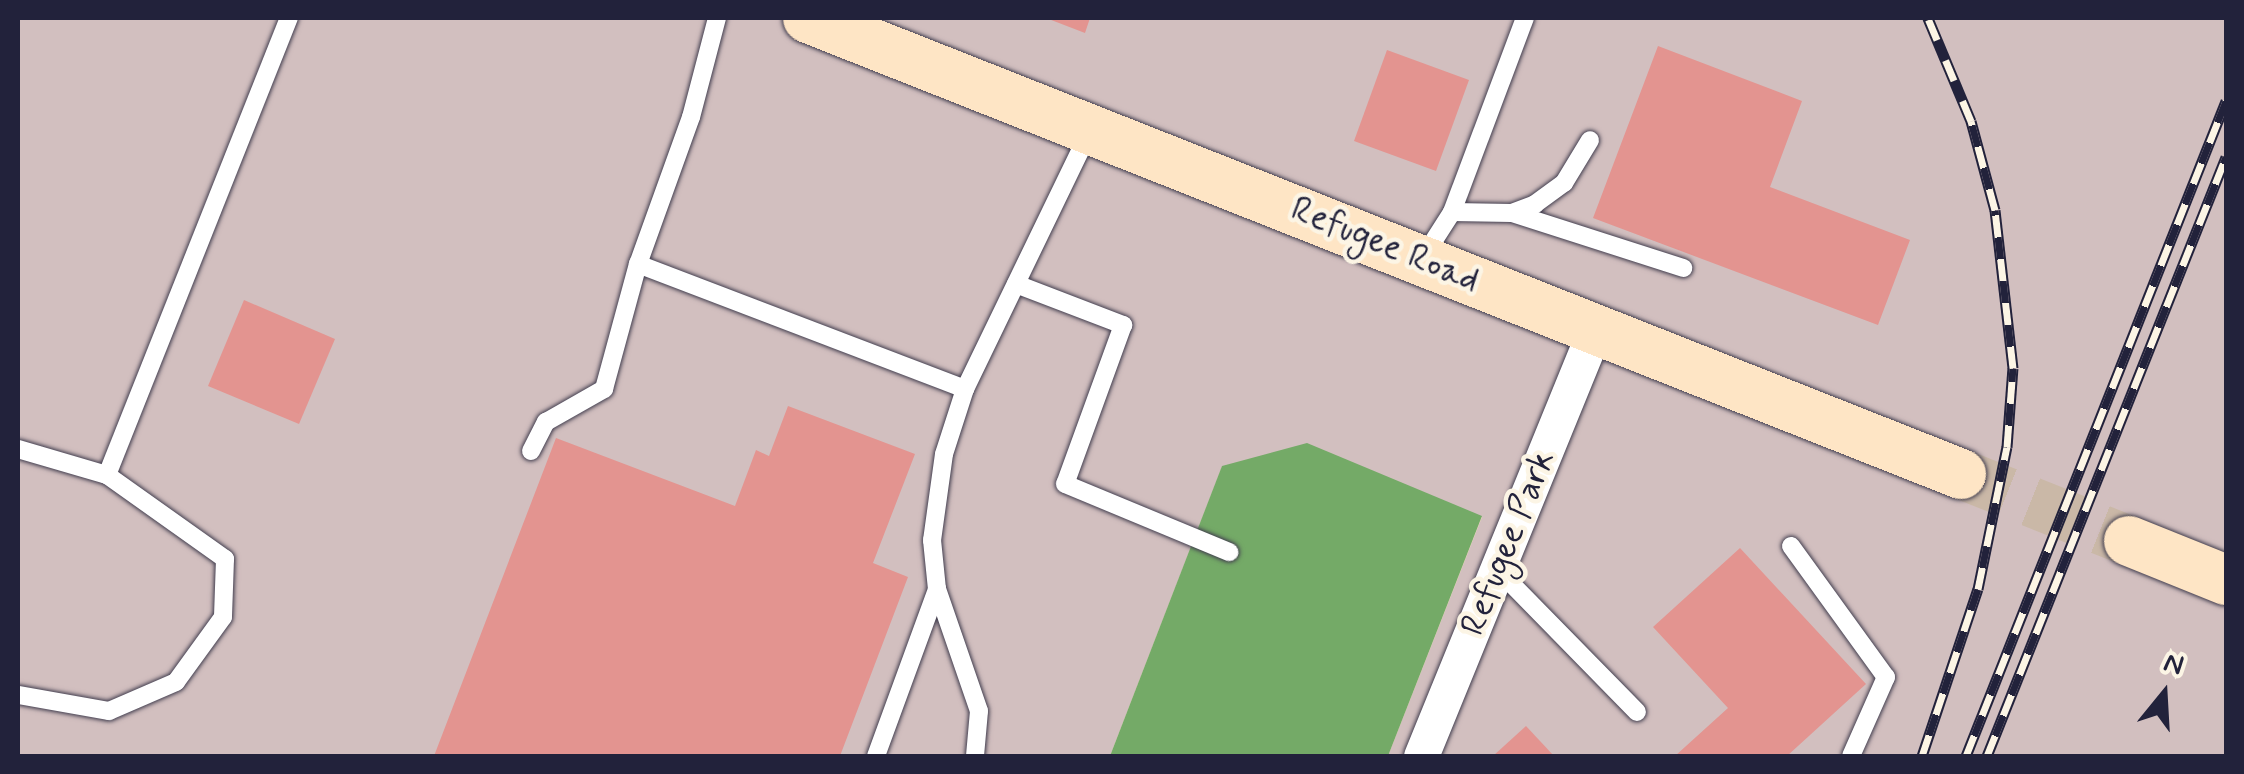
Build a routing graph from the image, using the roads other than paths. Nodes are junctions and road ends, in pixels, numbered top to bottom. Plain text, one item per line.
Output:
1 (289, 18) edge
2 (717, 18) edge
3 (808, 18) edge
4 (1525, 18) edge
5 (1091, 128) junction
6 (1590, 140) dead end
7 (1452, 212) junction
8 (1512, 214) junction
9 (1422, 260) junction
10 (638, 264) junction
11 (1683, 268) dead end
12 (1016, 284) junction
13 (1595, 329) junction
14 (964, 389) junction
15 (18, 449) edge
16 (531, 451) dead end
17 (107, 474) junction
18 (1960, 474) tunnel mouth
19 (2129, 541) tunnel mouth
20 (1791, 546) dead end
21 (1228, 552) dead end
22 (1497, 569) junction
23 (2226, 580) edge
24 (937, 589) junction
25 (18, 695) edge
26 (1636, 712) dead end
27 (876, 756) edge
28 (976, 756) edge
29 (1421, 756) edge
30 (1850, 756) edge

1 - 17 lane
2 - 10 lane
3 - 5 main road, Refugee Road
4 - 7 lane
5 - 9 main road, Refugee Road
5 - 12 lane
6 - 8 lane
7 - 8 lane
7 - 9 lane
8 - 11 lane
9 - 13 main road, Refugee Road
10 - 14 lane
10 - 16 lane
12 - 14 lane
12 - 21 lane
13 - 18 main road, Refugee Road
13 - 22 street, Refugee Park
14 - 24 lane
15 - 17 lane
17 - 25 lane
19 - 23 main road
20 - 30 lane
22 - 26 lane
22 - 29 street, Refugee Park
24 - 27 lane
24 - 28 lane

